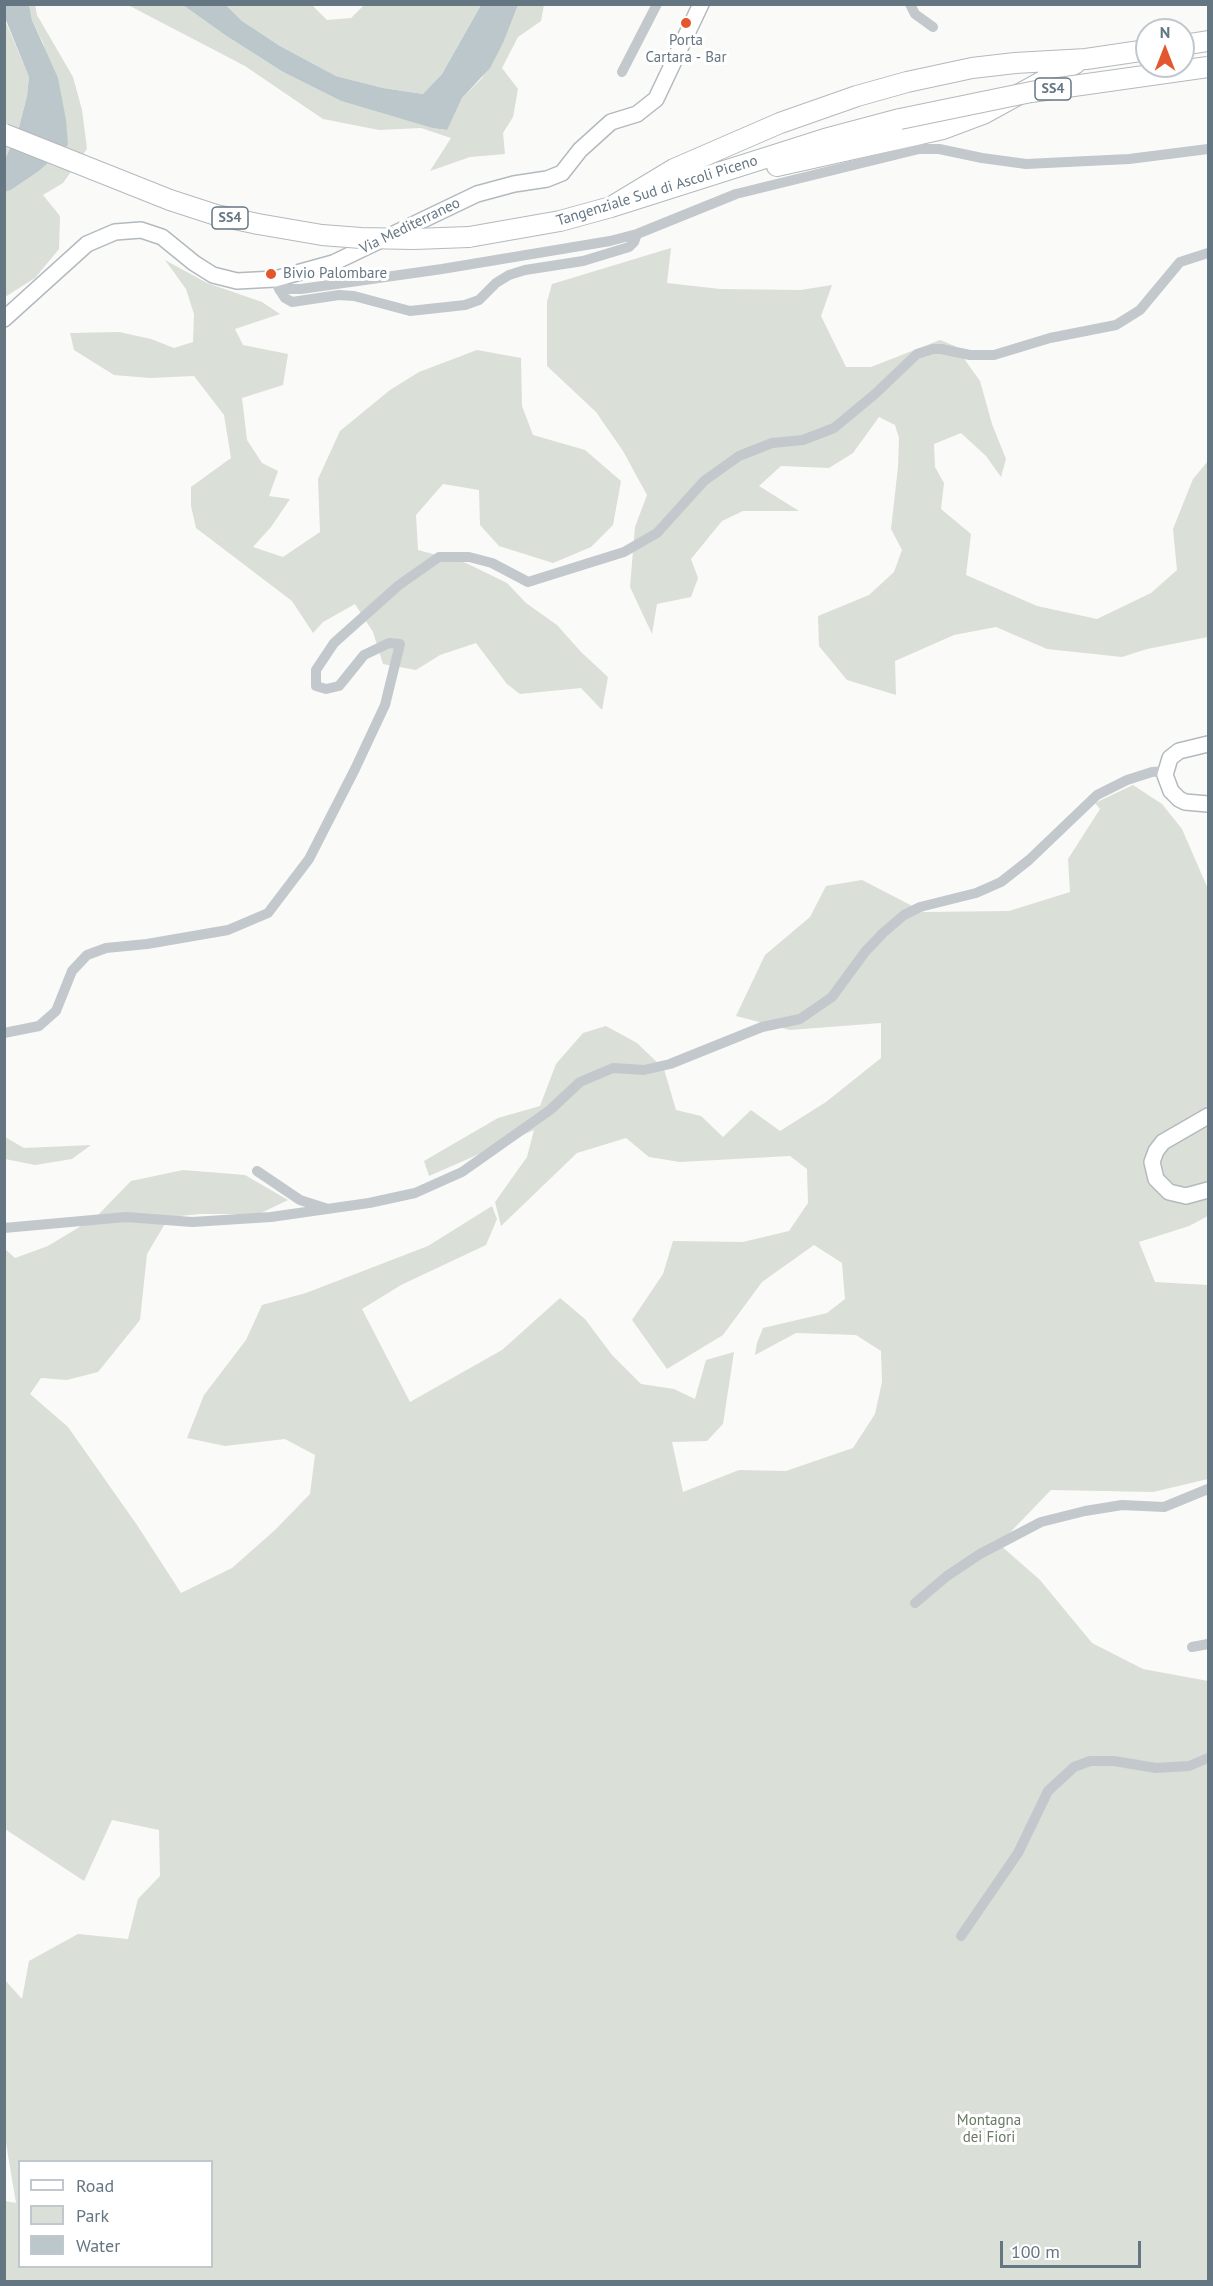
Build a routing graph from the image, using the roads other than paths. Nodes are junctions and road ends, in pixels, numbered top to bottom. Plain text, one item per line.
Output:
1 (657, 4) edge
2 (701, 4) edge
3 (910, 4) edge
4 (933, 27) dead end
5 (1135, 52) edge
6 (1086, 59) junction
7 (1209, 67) edge
8 (622, 72) dead end
9 (4, 134) edge
10 (1209, 149) edge
11 (676, 187) junction
12 (611, 207) junction
13 (637, 234) junction
14 (1209, 253) edge
15 (277, 284) junction
16 (4, 319) edge
17 (1209, 744) edge
18 (1166, 771) junction
19 (1209, 804) edge
20 (4, 1033) edge
21 (1209, 1116) edge
22 (257, 1171) dead end
23 (1209, 1190) edge
24 (329, 1209) junction
25 (4, 1228) edge
26 (1209, 1489) edge
27 (915, 1603) dead end
28 (1209, 1644) edge
29 (1192, 1647) dead end
30 (1209, 1758) edge
31 (961, 1936) dead end

1 - 8 street
2 - 15 street, Via Mediterraneo
3 - 4 street
5 - 6 highway
6 - 11 highway, bridge
6 - 12 highway
7 - 11 highway, Tangenziale Sud di Ascoli Piceno / SS4, bridge
9 - 12 highway, Tangenziale Sud di Ascoli Piceno / SS4, bridge
10 - 13 street
11 - 12 highway, Tangenziale Sud di Ascoli Piceno / SS4
13 - 15 street
13 - 15 street
14 - 20 street
15 - 16 street, Via Mediterraneo
17 - 18 street
18 - 19 street
18 - 24 street
21 - 23 street
22 - 24 street
24 - 25 street
26 - 27 street
28 - 29 street
30 - 31 street

